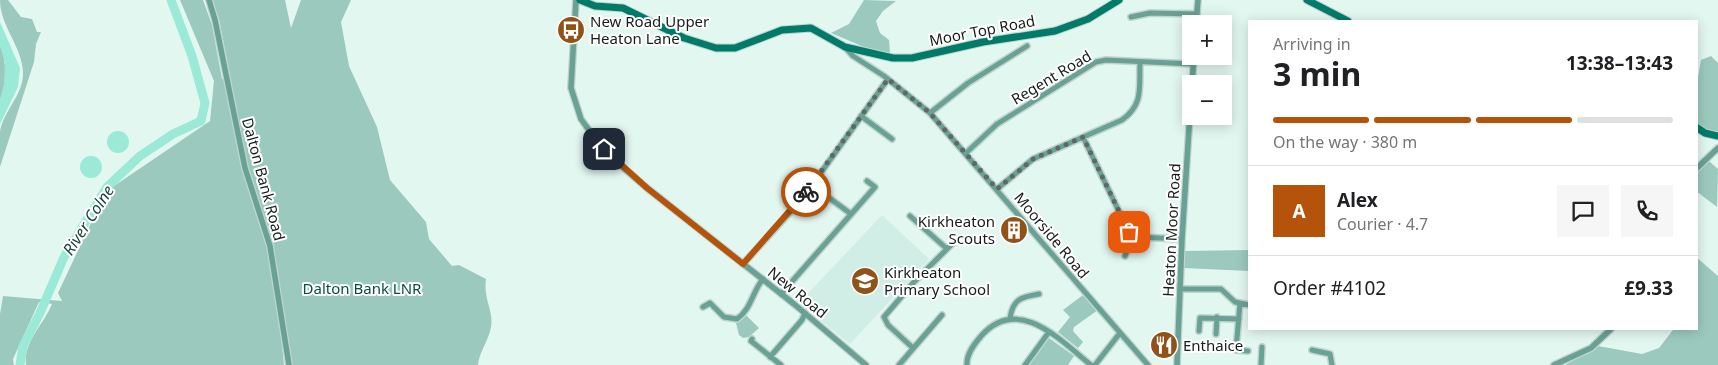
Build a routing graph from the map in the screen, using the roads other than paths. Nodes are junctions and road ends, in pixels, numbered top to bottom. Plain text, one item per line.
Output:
1 (209, 0) edge
2 (576, 0) edge
3 (580, 0) edge
4 (1119, 0) edge
5 (1198, 0) edge
6 (1308, 0) edge
7 (1197, 14) joint
8 (1131, 17) dead end
9 (1346, 20) edge
10 (1027, 46) dead end
11 (845, 47) junction
12 (1140, 62) junction
13 (1182, 64) edge
14 (888, 79) junction
15 (930, 113) junction
16 (861, 116) junction
17 (1189, 125) edge
18 (1698, 128) edge
19 (1718, 136) edge
20 (1083, 137) junction
21 (892, 139) dead end
22 (1718, 148) edge
23 (966, 154) junction
24 (1698, 167) edge
25 (867, 181) dead end
26 (812, 185) junction
27 (997, 189) junction
28 (850, 214) junction
29 (910, 216) dead end
30 (1132, 236) junction
31 (1182, 239) junction
32 (955, 241) dead end
33 (946, 248) junction
34 (1125, 257) dead end
35 (743, 264) junction
36 (763, 279) junction
37 (1180, 288) junction
38 (781, 294) junction
39 (1039, 294) dead end
40 (1240, 303) junction
41 (1248, 305) edge
42 (703, 307) dead end
43 (805, 313) junction
44 (942, 315) dead end
45 (1010, 318) junction
46 (1218, 318) junction
47 (1239, 319) junction
48 (1610, 330) edge
49 (1199, 331) dead end
50 (1049, 332) junction
51 (1120, 333) junction
52 (1216, 334) dead end
53 (752, 339) dead end
54 (1262, 347) dead end
55 (913, 348) junction
56 (1312, 350) dead end
57 (1248, 351) dead end
58 (770, 357) junction
59 (289, 365) edge
60 (781, 365) edge
61 (866, 365) edge
62 (899, 365) edge
63 (967, 365) edge
64 (1025, 365) edge
65 (1091, 365) edge
66 (1095, 365) edge
67 (1148, 365) edge
68 (1177, 365) edge
69 (1261, 365) edge
70 (1332, 365) edge
71 (1554, 365) edge

1 - 59 street, Dalton Bank Road
2 - 35 street, New Road
3 - 11 main road, Moor Top Road
4 - 11 main road, Moor Top Road
5 - 7 street
6 - 9 main road
7 - 8 street
10 - 15 street
11 - 14 street, Moorside Road
12 - 13 street, Regent Road
12 - 20 street
12 - 23 street, Regent Road
14 - 15 street, Moorside Road
14 - 16 street
15 - 23 street, Moorside Road
16 - 21 street
16 - 26 street
17 - 31 street, Heaton Moor Road
18 - 19 main road
20 - 27 street
20 - 30 street
22 - 24 street
23 - 27 street, Moorside Road
25 - 28 street
26 - 28 street
26 - 35 street
27 - 51 street, Moorside Road
28 - 38 street
29 - 33 street
30 - 31 street
30 - 34 street
31 - 37 street, Heaton Moor Road
32 - 33 street
33 - 55 street
35 - 36 street, New Road
36 - 38 street, New Road
36 - 42 street
37 - 40 street
37 - 68 street, Heaton Moor Road
38 - 43 street, New Road
39 - 45 street
40 - 41 street
40 - 47 street
43 - 58 street
43 - 61 street, New Road
44 - 55 street
45 - 50 street
45 - 63 street
46 - 47 street
46 - 49 street
46 - 52 street
47 - 57 street
48 - 71 street
50 - 64 street
50 - 65 street
51 - 66 street
51 - 67 street, Moorside Road
53 - 58 street
54 - 69 street
55 - 62 street
56 - 70 street
58 - 60 street

